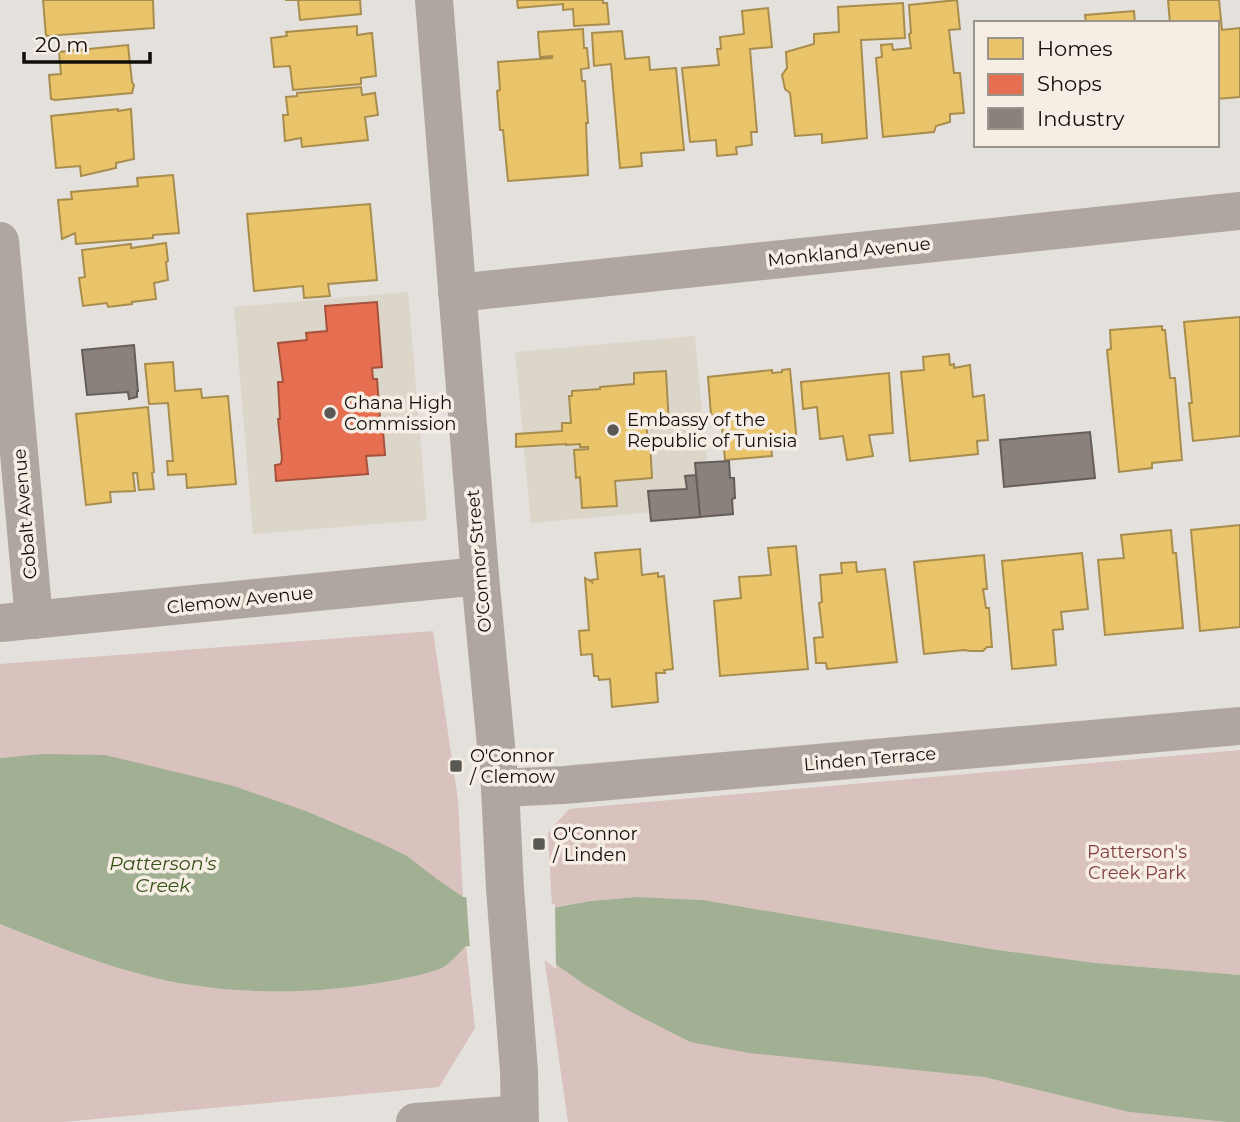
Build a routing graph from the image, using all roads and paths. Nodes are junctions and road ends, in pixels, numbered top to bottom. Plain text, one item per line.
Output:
1 (434, 0) edge
2 (1240, 211) edge
3 (0, 241) edge
4 (457, 293) junction
5 (480, 576) junction
6 (17, 621) edge
7 (1240, 726) edge
8 (500, 788) junction
9 (520, 1118) edge
10 (415, 1122) edge

1 - 4 street, O'Connor Street
2 - 4 street, Monkland Avenue
3 - 6 street, Cobalt Avenue
4 - 5 street, O'Connor Street
5 - 6 street, Clemow Avenue
5 - 8 street, O'Connor Street
7 - 8 street, Linden Terrace
8 - 9 street, O'Connor Street
9 - 10 street

